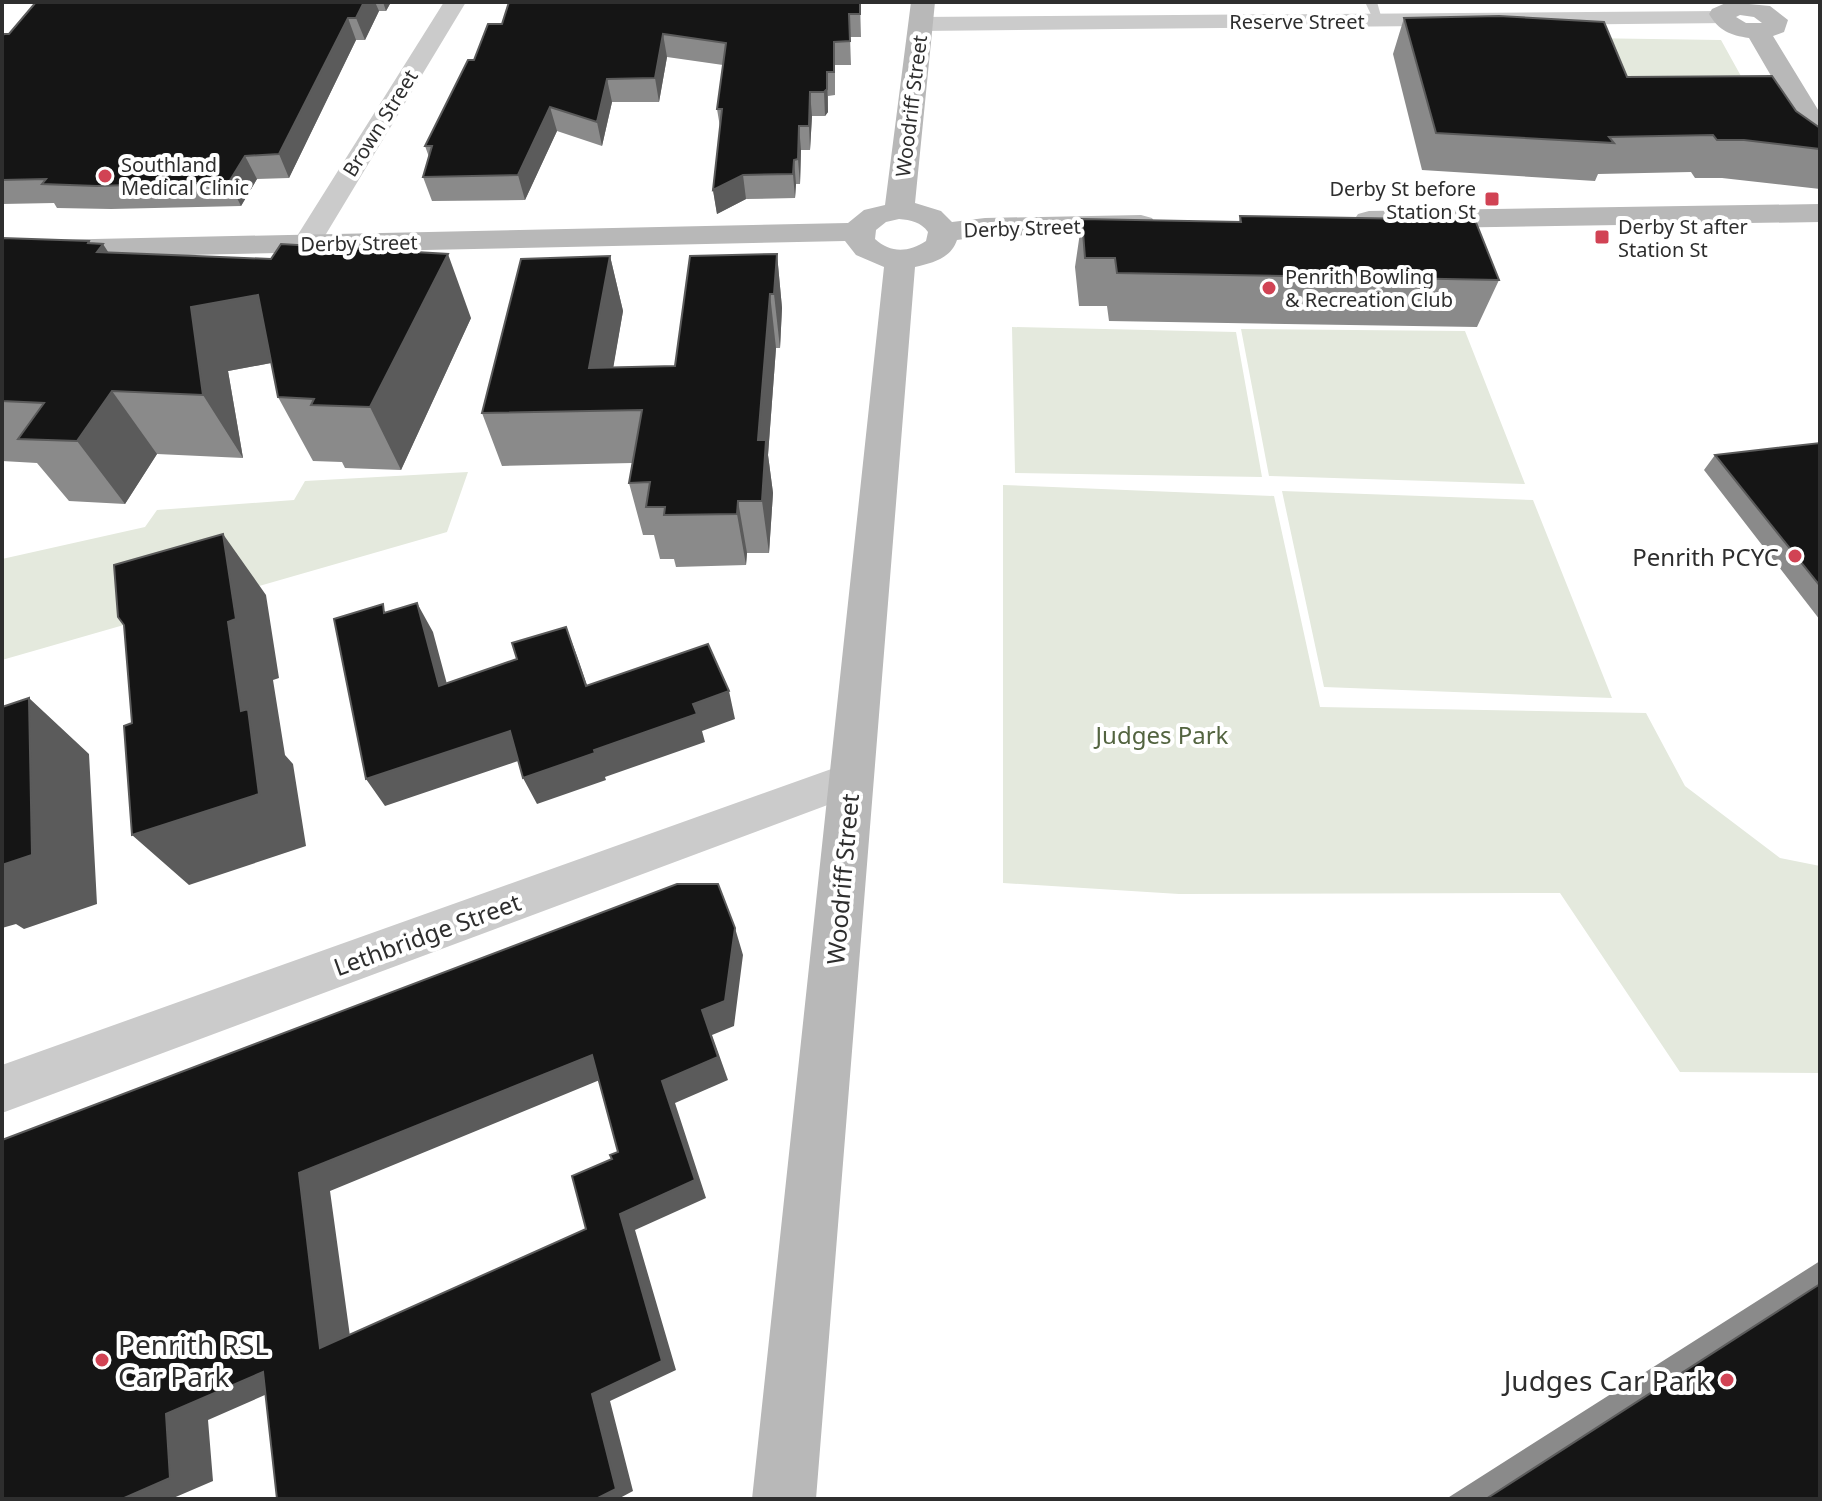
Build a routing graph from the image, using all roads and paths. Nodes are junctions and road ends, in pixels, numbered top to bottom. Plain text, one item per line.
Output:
1 (455, 2) edge
2 (1737, 9) edge
3 (1375, 11) edge
4 (921, 13) edge
5 (1820, 136) edge
6 (899, 210) junction
7 (1820, 213) edge
8 (1347, 221) edge
9 (1174, 224) edge
10 (859, 232) junction
11 (943, 232) junction
12 (306, 244) junction
13 (2, 250) edge
14 (900, 259) junction
15 (851, 779) junction
16 (2, 1089) edge
17 (784, 1499) edge

1 - 12 street, Brown Street
2 - 3 street, Reserve Street
2 - 5 street
3 - 4 street, Reserve Street
4 - 6 street, Woodriff Street
6 - 10 street
6 - 11 street
7 - 8 street
9 - 11 street, Derby Street
10 - 12 street, Derby Street
10 - 14 street
11 - 14 street
12 - 13 street, Derby Street
14 - 15 street, Woodriff Street
15 - 16 street, Lethbridge Street
15 - 17 street, Woodriff Street

